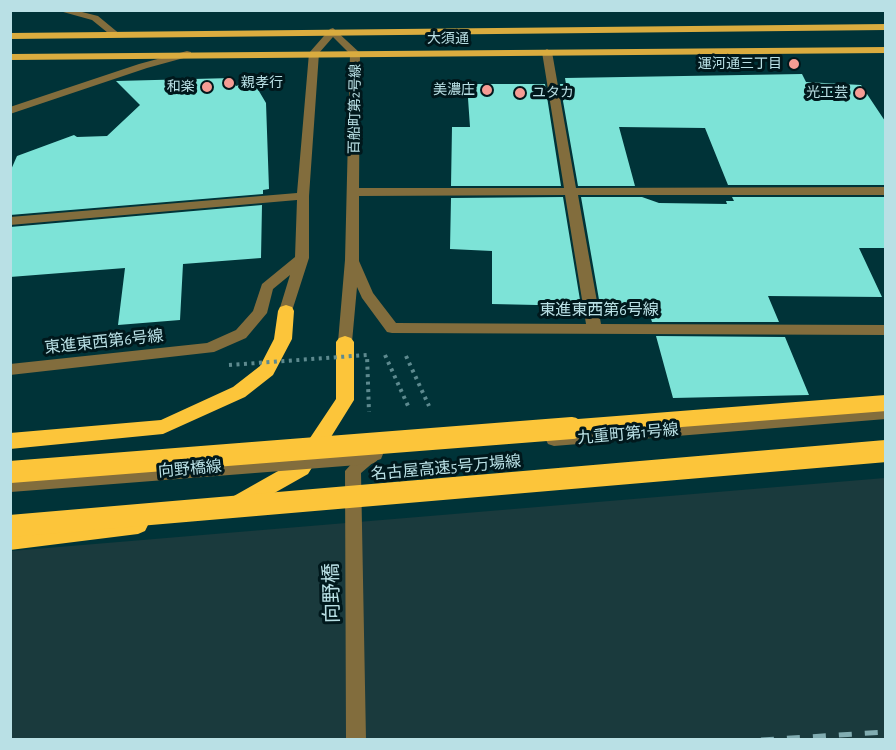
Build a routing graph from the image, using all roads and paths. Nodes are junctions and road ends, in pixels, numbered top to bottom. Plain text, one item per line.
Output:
1 (60, 10) edge
2 (885, 27) edge
3 (333, 31) junction
4 (116, 35) junction
5 (10, 36) edge
6 (885, 50) edge
7 (547, 52) junction
8 (314, 53) junction
9 (355, 53) junction
10 (187, 54) junction
11 (10, 57) edge
12 (10, 111) edge
13 (885, 191) edge
14 (354, 192) junction
15 (571, 192) junction
16 (303, 195) junction
17 (10, 221) edge
18 (302, 258) junction
19 (352, 260) junction
20 (286, 311) joint
21 (594, 327) junction
22 (885, 330) edge
23 (345, 342) joint
24 (367, 355) junction
25 (406, 355) dead end
26 (229, 365) dead end
27 (10, 370) edge
28 (885, 403) edge
29 (421, 412) dead end
30 (885, 413) edge
31 (412, 415) dead end
32 (10, 441) edge
33 (885, 451) edge
34 (370, 455) junction
35 (10, 472) edge
36 (10, 483) edge
37 (10, 526) edge
38 (10, 541) edge
39 (356, 740) edge

1 - 4 street
2 - 3 main road, 大須通
3 - 4 main road, 大須通
3 - 8 street
3 - 9 street, 百船町第2号線
4 - 5 main road, 大須通
6 - 7 main road, 大須通
7 - 9 main road, 大須通
7 - 15 street
8 - 9 main road, 大須通
8 - 10 main road, 大須通
8 - 16 street
9 - 14 street, 百船町第2号線
10 - 11 main road, 大須通
10 - 12 street
13 - 15 street
14 - 15 street
14 - 19 street, 百船町第2号線
15 - 21 street
16 - 17 street
16 - 18 street
18 - 20 street
18 - 27 street, 東進東西第6号線
19 - 21 street, 東進東西第6号線
19 - 23 street, 百船町第2号線
20 - 32 highway
21 - 22 street, 東進東西第6号線
23 - 38 highway
24 - 26 path, bridge
24 - 31 path
24 - 34 path, bridge
25 - 29 path
28 - 35 highway, 名古屋高速5号万場線, bridge
30 - 34 street, 九重町第1号線
33 - 37 highway, 名古屋高速5号万場線, bridge
34 - 36 street, 向野橋線, bridge
34 - 39 street, 向野橋, bridge

